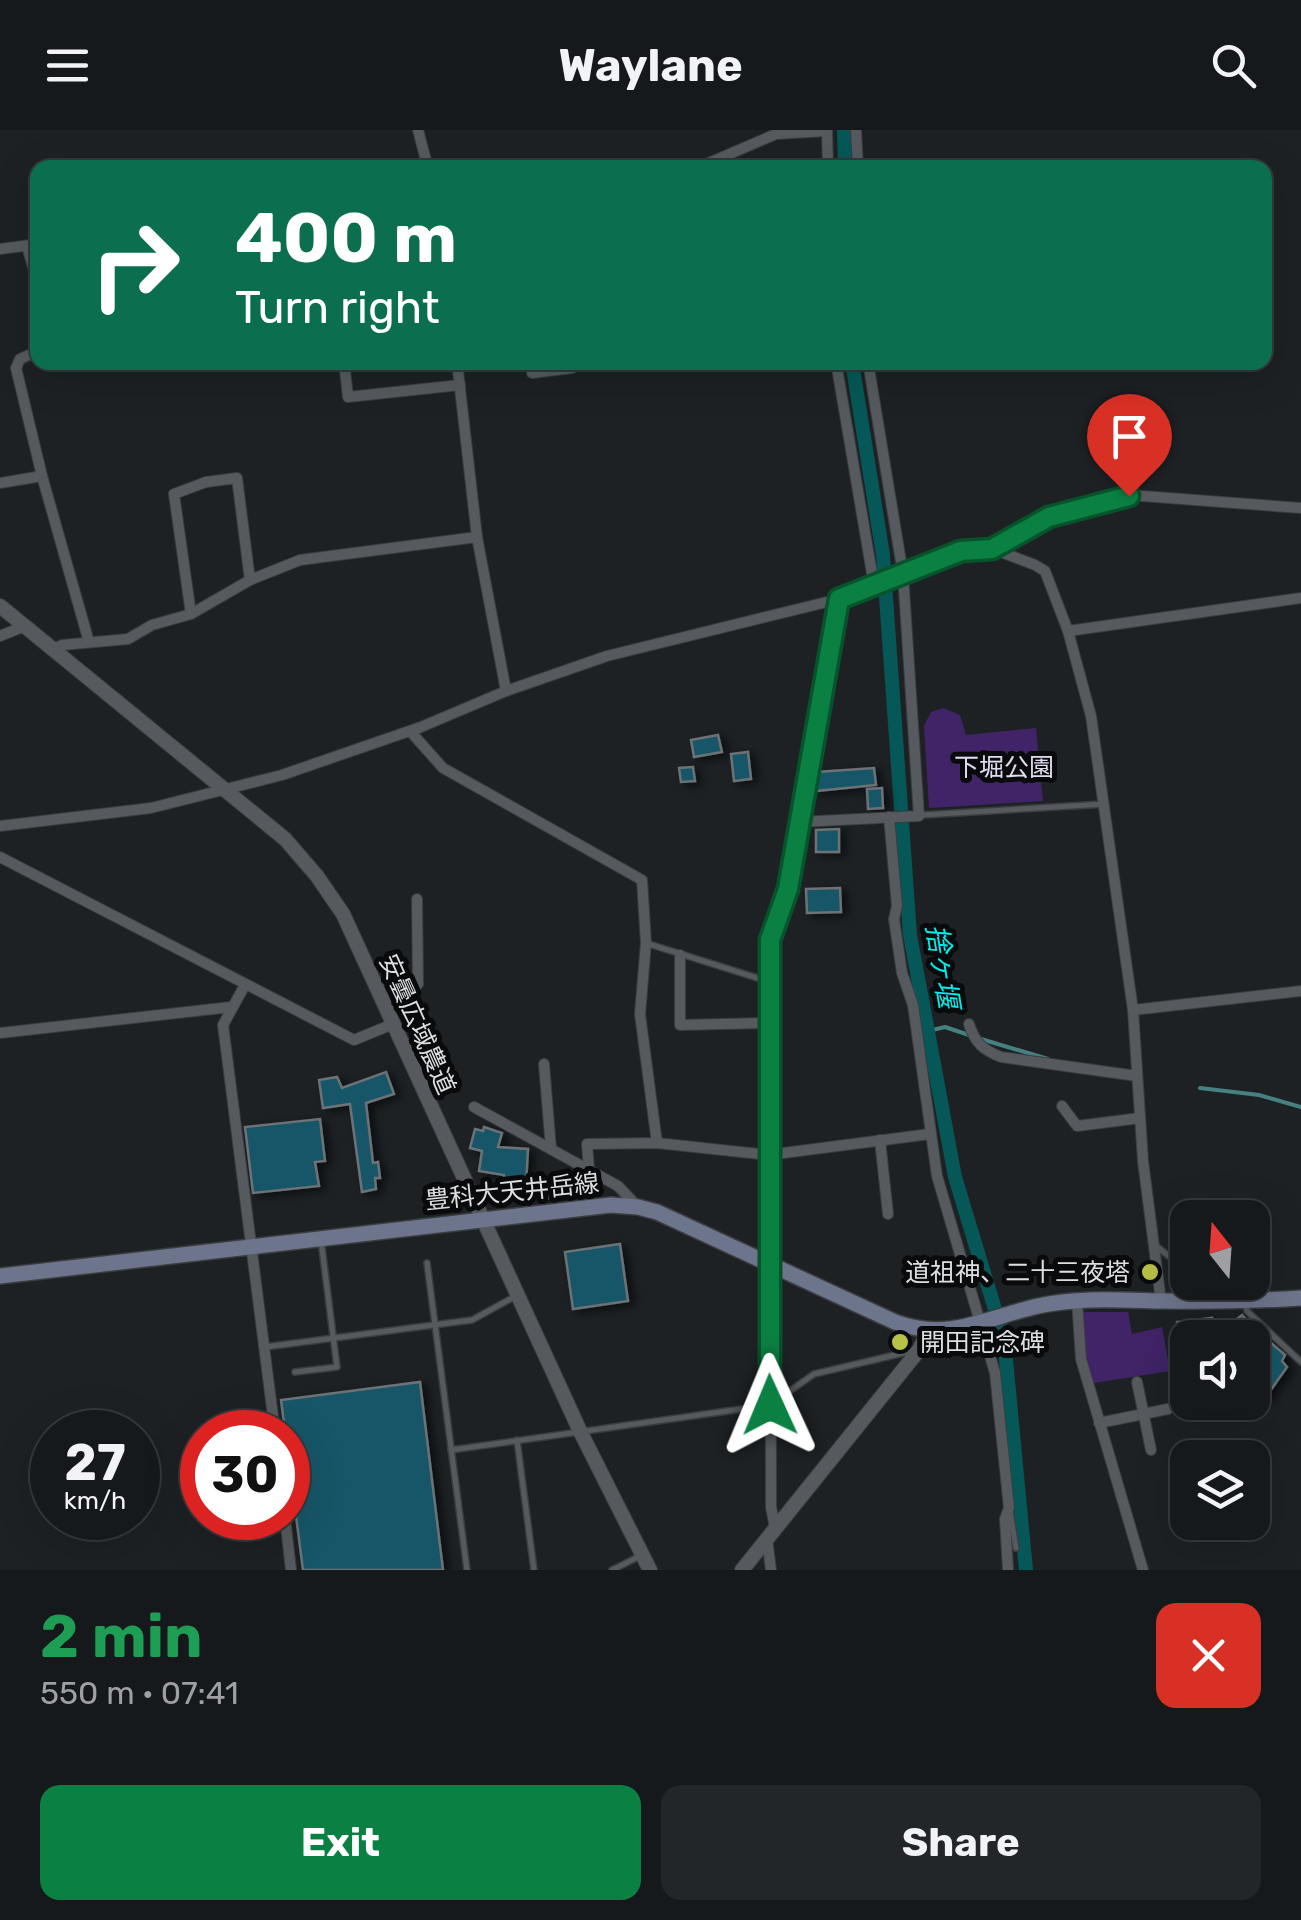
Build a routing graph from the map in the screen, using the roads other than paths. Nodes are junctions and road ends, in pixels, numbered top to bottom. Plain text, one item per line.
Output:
1 (418, 130) edge
2 (856, 130) edge
3 (827, 131) edge
4 (775, 132) edge
5 (426, 160) edge
6 (715, 160) edge
7 (828, 160) edge
8 (858, 160) edge
9 (30, 245) edge
10 (0, 249) edge
11 (30, 355) edge
12 (345, 370) edge
13 (458, 370) edge
14 (531, 370) edge
15 (556, 370) edge
16 (837, 370) edge
17 (869, 370) edge
18 (460, 385) junction
19 (42, 476) junction
20 (0, 484) edge
21 (1301, 508) edge
22 (477, 536) junction
23 (992, 549) junction
24 (900, 576) junction
25 (250, 580) junction
26 (876, 584) junction
27 (1301, 598) edge
28 (839, 599) junction
29 (0, 606) edge
30 (191, 614) junction
31 (25, 626) junction
32 (1068, 632) junction
33 (0, 636) edge
34 (89, 642) junction
35 (53, 649) junction
36 (506, 691) junction
37 (410, 731) junction
38 (229, 790) junction
39 (1106, 804) junction
40 (916, 816) junction
41 (888, 817) junction
42 (799, 822) junction
43 (0, 826) edge
44 (0, 858) edge
45 (417, 900) dead end
46 (646, 943) junction
47 (680, 955) junction
48 (769, 981) junction
49 (246, 985) junction
50 (1301, 991) edge
51 (392, 993) dead end
52 (231, 1007) junction
53 (1133, 1010) junction
54 (769, 1023) junction
55 (394, 1024) junction
56 (970, 1024) dead end
57 (0, 1033) edge
58 (544, 1064) dead end
59 (1137, 1076) junction
60 (1062, 1106) dead end
61 (474, 1107) dead end
62 (1140, 1118) junction
63 (930, 1134) junction
64 (880, 1140) junction
65 (657, 1143) junction
66 (552, 1148) junction
67 (768, 1155) junction
68 (589, 1169) junction
69 (638, 1206) junction
70 (888, 1214) dead end
71 (482, 1220) junction
72 (321, 1238) junction
73 (252, 1246) junction
74 (1156, 1246) junction
75 (1170, 1257) edge
76 (428, 1263) dead end
77 (768, 1264) junction
78 (0, 1276) edge
79 (517, 1296) junction
80 (1301, 1298) edge
81 (1077, 1300) junction
82 (1161, 1301) junction
83 (1245, 1301) junction
84 (1210, 1302) joint
85 (991, 1320) junction
86 (436, 1326) junction
87 (928, 1330) junction
88 (334, 1339) junction
89 (265, 1347) junction
90 (919, 1350) junction
91 (1301, 1362) edge
92 (295, 1372) dead end
93 (1137, 1382) dead end
94 (770, 1405) junction
95 (1168, 1409) dead end
96 (272, 1410) edge
97 (1144, 1414) junction
98 (1100, 1424) junction
99 (580, 1431) junction
100 (517, 1440) junction
101 (451, 1450) junction
102 (1151, 1450) dead end
103 (1009, 1508) junction
104 (771, 1533) junction
105 (288, 1540) edge
106 (1016, 1548) dead end
107 (642, 1555) junction
108 (292, 1570) edge
109 (467, 1570) edge
110 (534, 1570) edge
111 (612, 1570) edge
112 (650, 1570) edge
113 (742, 1570) edge
114 (771, 1570) edge
115 (1008, 1570) edge
116 (1143, 1570) edge

1 - 5 street
2 - 8 street
3 - 4 street
3 - 7 street
4 - 6 street
9 - 10 street
11 - 19 street
12 - 18 street
13 - 18 street
14 - 15 street
16 - 26 street
17 - 24 street
18 - 22 street
19 - 20 street
19 - 34 street
21 - 23 street
22 - 25 street
22 - 36 street
23 - 24 street
23 - 32 street
24 - 26 street
24 - 40 street
25 - 30 street
25 - 30 street
26 - 28 street
27 - 32 street
28 - 36 street
28 - 42 street
29 - 31 street, 安曇広域農道
30 - 34 street
31 - 33 street
31 - 35 street, 安曇広域農道
32 - 39 street
34 - 35 street
35 - 38 street, 安曇広域農道
36 - 37 street
37 - 38 street
37 - 46 street
38 - 43 street
38 - 55 street, 安曇広域農道
39 - 40 lane
39 - 53 street
40 - 41 street
41 - 42 street
41 - 63 street
42 - 48 street
44 - 49 street
45 - 51 street
46 - 47 lane
46 - 65 street
47 - 48 lane
47 - 54 street
48 - 54 street
49 - 52 street
49 - 55 street
50 - 53 street
52 - 57 street
52 - 73 street
53 - 59 street
54 - 67 street
55 - 71 street, 安曇広域農道
56 - 59 street
58 - 66 street
59 - 62 street
60 - 62 street
61 - 66 street
62 - 74 street
63 - 64 street
63 - 85 street
64 - 67 street
64 - 70 street
65 - 67 street
65 - 68 street
66 - 68 street
67 - 77 street
68 - 69 street
69 - 71 main road, 豊科大天井岳線
69 - 77 main road, 豊科大天井岳線
71 - 72 main road, 豊科大天井岳線
71 - 79 street, 安曇広域農道
72 - 73 main road, 豊科大天井岳線
72 - 88 lane
73 - 78 main road, 豊科大天井岳線
73 - 89 street
74 - 75 lane
74 - 82 street
76 - 86 lane
77 - 87 main road, 豊科大天井岳線
77 - 94 street
79 - 86 lane
79 - 99 street, 安曇広域農道
80 - 83 main road, 豊科大天井岳線
81 - 82 main road, 豊科大天井岳線
81 - 85 main road, 豊科大天井岳線
81 - 98 street
82 - 84 main road, 豊科大天井岳線
83 - 84 main road, 豊科大天井岳線
83 - 91 lane
85 - 87 main road, 豊科大天井岳線
85 - 103 street
86 - 88 lane
86 - 101 lane
87 - 90 street
88 - 89 lane
88 - 92 lane
89 - 96 street
90 - 94 lane
90 - 104 street
93 - 97 street
94 - 99 lane
94 - 104 street
95 - 97 street
97 - 98 street
97 - 102 street
98 - 116 street
99 - 100 lane
99 - 107 street, 安曇広域農道
100 - 101 lane
100 - 110 lane
101 - 109 lane
103 - 106 lane
103 - 115 street
104 - 113 street
104 - 114 street
105 - 108 street
107 - 111 lane
107 - 112 street, 安曇広域農道

